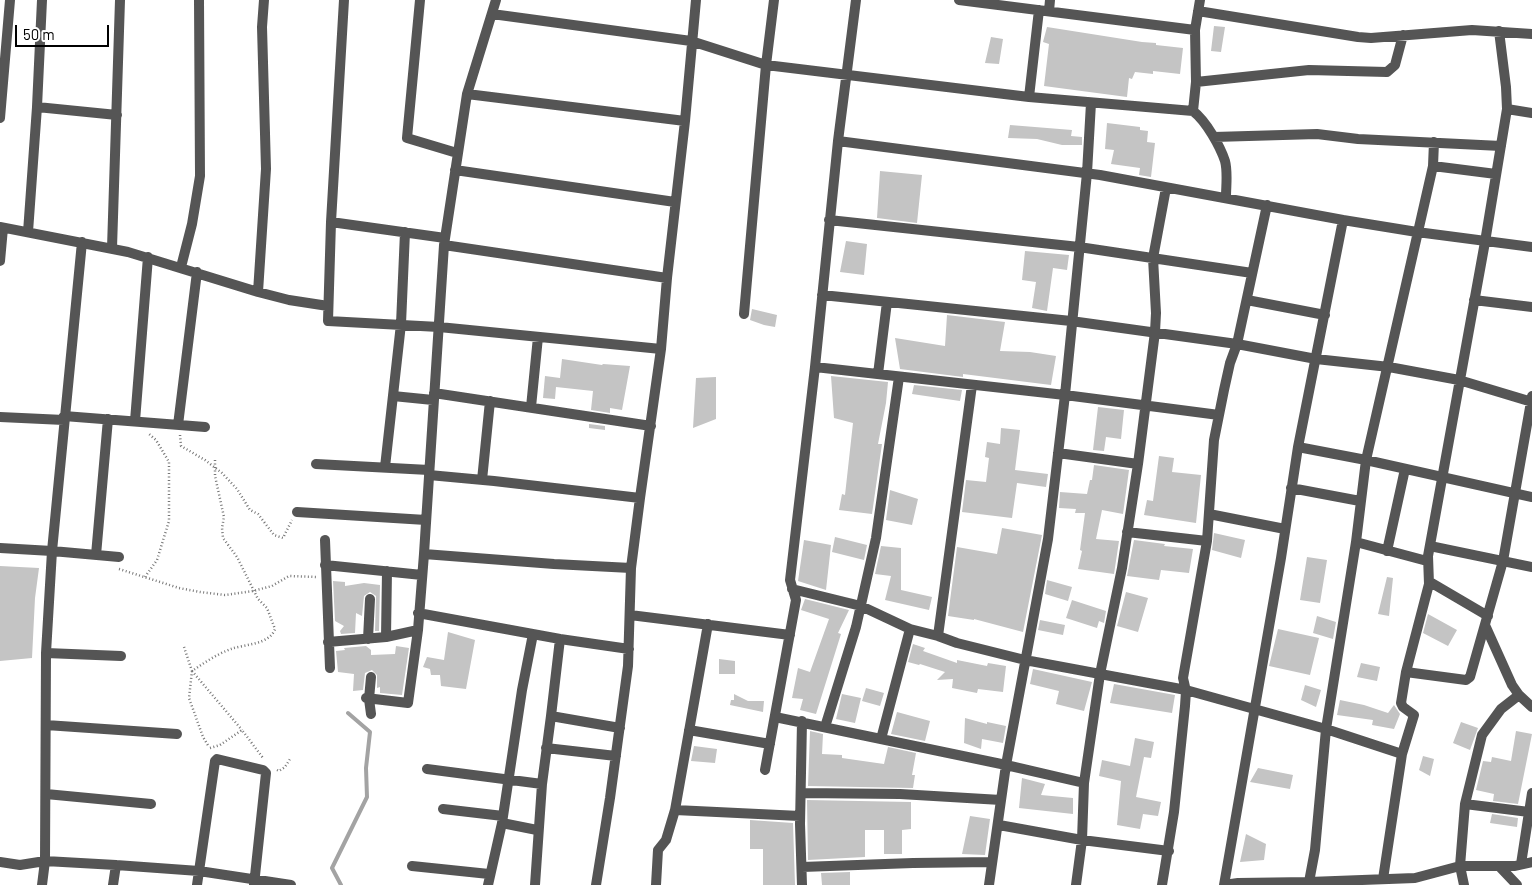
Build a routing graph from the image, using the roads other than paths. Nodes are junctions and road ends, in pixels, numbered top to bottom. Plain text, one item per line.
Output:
1 (10, 0) edge
2 (42, 0) edge
3 (120, 0) edge
4 (199, 0) edge
5 (264, 0) edge
6 (344, 0) edge
7 (420, 0) edge
8 (496, 0) edge
9 (696, 0) edge
10 (774, 0) edge
11 (856, 0) edge
12 (959, 0) edge
13 (1050, 0) edge
14 (1199, 5) edge
15 (1044, 10) junction
16 (492, 14) junction
17 (1195, 30) junction
18 (1499, 31) junction
19 (1532, 34) edge
20 (1402, 36) junction
21 (691, 41) junction
22 (766, 65) junction
23 (846, 75) junction
24 (1196, 82) junction
25 (1, 86) edge
26 (467, 94) junction
27 (1029, 97) junction
28 (1091, 103) junction
29 (37, 107) junction
30 (1507, 109) junction
31 (1193, 111) junction
32 (1532, 113) edge
33 (117, 115) junction
34 (0, 118) edge
35 (685, 120) junction
36 (1214, 136) junction
37 (838, 141) junction
38 (1434, 142) junction
39 (1501, 146) junction
40 (458, 153) junction
41 (1433, 166) junction
42 (455, 170) junction
43 (1087, 173) junction
44 (1496, 174) junction
45 (1166, 188) junction
46 (1226, 197) junction
47 (675, 202) junction
48 (1267, 205) junction
49 (829, 220) junction
50 (1344, 220) junction
51 (331, 222) junction
52 (2, 228) edge
53 (28, 232) junction
54 (405, 232) junction
55 (1417, 232) junction
56 (445, 241) junction
57 (82, 242) junction
58 (1486, 242) junction
59 (1079, 247) junction
60 (1532, 247) edge
61 (112, 248) junction
62 (148, 257) junction
63 (1154, 258) junction
64 (0, 261) edge
65 (181, 267) junction
66 (197, 272) junction
67 (1252, 273) junction
68 (667, 278) junction
69 (258, 292) junction
70 (822, 295) junction
71 (1247, 300) junction
72 (1474, 300) junction
73 (887, 302) junction
74 (328, 306) junction
75 (1532, 307) edge
76 (744, 314) dead end
77 (1324, 315) junction
78 (1071, 321) junction
79 (401, 324) junction
80 (439, 327) junction
81 (1155, 332) junction
82 (538, 337) junction
83 (1237, 344) junction
84 (661, 349) junction
85 (1316, 359) junction
86 (816, 367) junction
87 (1389, 367) junction
88 (878, 374) junction
89 (900, 377) junction
90 (1459, 380) junction
91 (972, 385) junction
92 (1065, 395) junction
93 (393, 396) junction
94 (434, 396) junction
95 (1532, 400) edge
96 (490, 401) junction
97 (1146, 405) junction
98 (531, 407) junction
99 (1219, 415) junction
100 (0, 417) edge
101 (64, 418) junction
102 (108, 419) junction
103 (135, 422) junction
104 (178, 425) junction
105 (651, 426) junction
106 (205, 427) dead end
107 (1298, 447) junction
108 (1527, 452) edge
109 (1058, 453) junction
110 (1366, 460) junction
111 (316, 464) dead end
112 (1138, 464) junction
113 (385, 467) junction
114 (1405, 469) junction
115 (429, 472) junction
116 (1441, 477) junction
117 (482, 480) junction
118 (1291, 488) junction
119 (1514, 493) junction
120 (1532, 497) edge
121 (640, 498) junction
122 (1360, 501) junction
123 (297, 512) road end
124 (1209, 514) junction
125 (426, 520) junction
126 (1285, 529) junction
127 (1127, 532) junction
128 (325, 540) dead end
129 (1207, 541) junction
130 (1356, 542) junction
131 (1430, 546) junction
132 (0, 548) edge
133 (52, 551) junction
134 (1387, 552) junction
135 (424, 554) junction
136 (96, 555) junction
137 (119, 557) dead end
138 (1427, 561) junction
139 (1503, 561) junction
140 (325, 565) junction
141 (1532, 567) edge
142 (632, 568) junction
143 (387, 571) junction
144 (422, 575) junction
145 (1429, 584) junction
146 (792, 589) junction
147 (370, 599) dead end
148 (861, 606) junction
149 (418, 612) junction
150 (630, 615) junction
151 (1486, 621) junction
152 (708, 624) junction
153 (910, 629) junction
154 (418, 630) junction
155 (533, 634) junction
156 (790, 635) junction
157 (938, 636) junction
158 (386, 637) junction
159 (560, 638) junction
160 (368, 639) junction
161 (328, 642) junction
162 (629, 649) junction
163 (46, 652) junction
164 (122, 656) dead end
165 (1025, 660) junction
166 (330, 668) dead end
167 (1406, 672) junction
168 (1100, 674) junction
169 (371, 677) dead end
170 (1186, 690) junction
171 (1519, 695) junction
172 (367, 698) junction
173 (1532, 707) edge
174 (1254, 709) junction
175 (371, 714) dead end
176 (552, 716) junction
177 (775, 717) junction
178 (802, 721) junction
179 (46, 726) junction
180 (825, 727) junction
181 (620, 728) junction
182 (1326, 729) junction
183 (689, 730) junction
184 (177, 734) dead end
185 (882, 739) junction
186 (770, 744) junction
187 (546, 748) junction
188 (1402, 754) junction
189 (616, 756) junction
190 (1006, 765) junction
191 (427, 768) dead end
192 (765, 770) dead end
193 (508, 778) junction
194 (1084, 783) junction
195 (542, 784) junction
196 (801, 793) junction
197 (1532, 793) edge
198 (46, 794) junction
199 (1001, 800) junction
200 (151, 804) dead end
201 (1465, 804) junction
202 (443, 809) dead end
203 (675, 810) junction
204 (1529, 812) junction
205 (800, 816) junction
206 (503, 820) junction
207 (999, 825) junction
208 (537, 830) junction
209 (1082, 840) junction
210 (1169, 851) junction
211 (44, 861) junction
212 (0, 862) edge
213 (992, 862) junction
214 (1532, 862) edge
215 (1521, 864) junction
216 (116, 865) junction
217 (412, 866) dead end
218 (1460, 866) junction
219 (1499, 866) junction
220 (802, 867) junction
221 (199, 871) junction
222 (1384, 879) junction
223 (489, 880) edge
224 (254, 882) edge
225 (1308, 884) edge
226 (42, 885) edge
227 (113, 885) edge
228 (197, 885) edge
229 (291, 885) edge
230 (535, 885) edge
231 (596, 885) edge
232 (656, 885) edge
233 (802, 885) edge
234 (989, 885) edge
235 (1076, 885) edge
236 (1162, 885) edge
237 (1224, 885) edge
238 (1464, 885) edge
239 (1518, 885) edge

1 - 25 street
2 - 29 street
3 - 33 street
4 - 65 street
5 - 69 street
6 - 51 street
7 - 40 street
8 - 16 street
9 - 21 street
10 - 22 street
11 - 23 street
12 - 15 street
13 - 15 street
14 - 17 street
14 - 20 street
15 - 17 street
15 - 27 street
16 - 21 street
16 - 26 street
17 - 24 street
18 - 19 street
18 - 20 street
18 - 30 street
20 - 24 street
21 - 22 street
21 - 35 street
22 - 23 street
22 - 76 street
23 - 27 street
23 - 37 street
24 - 31 street
25 - 34 street
26 - 35 street
26 - 40 street
27 - 28 street
28 - 31 street
28 - 43 street
29 - 33 street
29 - 53 street
30 - 32 street
30 - 39 street
31 - 36 street
33 - 61 street
35 - 47 street
36 - 38 street
36 - 46 street
37 - 43 street
37 - 49 street
38 - 39 street
38 - 41 street
39 - 44 street
40 - 42 street
41 - 44 street
41 - 55 street
42 - 47 street
42 - 56 street
43 - 45 street
43 - 59 street
44 - 58 street
45 - 46 street
45 - 63 street
46 - 48 street
47 - 68 street
48 - 50 street
48 - 67 street
49 - 59 street
49 - 70 street
50 - 55 street
50 - 77 street
51 - 54 street
51 - 74 street
52 - 53 street
52 - 64 street
53 - 57 street
54 - 56 street
54 - 79 street
55 - 58 street
55 - 87 street
56 - 68 street
56 - 80 street
57 - 61 street
57 - 101 street
58 - 60 street
58 - 72 street
59 - 63 street
59 - 78 street
61 - 62 street
62 - 65 street
62 - 103 street
63 - 67 street
63 - 81 street
65 - 66 street
66 - 69 street
66 - 104 street
67 - 71 street
68 - 84 street
69 - 74 street
70 - 73 street
70 - 86 street
71 - 77 street
71 - 83 street
72 - 75 street
72 - 90 street
73 - 78 street
73 - 88 street
74 - 79 street
77 - 85 street
78 - 81 street
78 - 92 street
79 - 80 street
79 - 93 street
80 - 82 street
80 - 94 street
81 - 83 street
81 - 97 street
82 - 84 street
82 - 98 street
83 - 85 street
83 - 99 street
84 - 105 street
85 - 87 street
85 - 107 street
86 - 88 street
86 - 146 street
87 - 90 street
87 - 110 street
88 - 89 street
89 - 91 street
89 - 148 street
90 - 95 street
90 - 116 street
91 - 92 street
91 - 157 street
92 - 97 street
92 - 109 street
93 - 94 street
93 - 113 street
94 - 96 street
94 - 115 street
95 - 108 street
96 - 98 street
96 - 117 street
97 - 99 street
97 - 112 street
98 - 105 street
99 - 124 street
100 - 101 street
101 - 102 street
101 - 133 street
102 - 103 street
102 - 136 street
103 - 104 street
104 - 106 street
105 - 121 street
107 - 110 street
107 - 118 street
108 - 119 street
109 - 112 street
109 - 165 street
110 - 114 street
110 - 122 street
111 - 113 street
112 - 127 street
113 - 115 street
114 - 116 street
114 - 134 street
115 - 117 street
115 - 125 street
116 - 119 street
116 - 131 street
117 - 121 street
118 - 122 street
118 - 126 street
119 - 120 street
119 - 139 street
121 - 142 street
122 - 130 street
123 - 125 street
124 - 126 street
124 - 129 street
125 - 135 street
126 - 174 street
127 - 129 street
127 - 168 street
128 - 140 street
129 - 170 street
130 - 134 street
130 - 182 street
131 - 138 street
131 - 139 street
132 - 133 street
133 - 136 street
133 - 163 street
134 - 138 street
135 - 142 street
135 - 144 street
136 - 137 street
138 - 145 street
139 - 141 street
139 - 151 street
140 - 143 street
140 - 161 street
142 - 150 street
143 - 144 street
143 - 158 street
144 - 149 street
145 - 151 street
145 - 167 street
146 - 148 street
146 - 156 street
147 - 160 street
148 - 153 street
148 - 180 street
149 - 154 street
149 - 155 street
150 - 152 street
150 - 162 street
151 - 167 street
151 - 171 street
152 - 156 street
152 - 183 street
153 - 157 street
153 - 185 street
154 - 158 street
154 - 172 street
155 - 159 street
155 - 193 street
156 - 177 street
157 - 165 street
158 - 160 street
159 - 162 street
159 - 176 street
160 - 161 street
161 - 166 street
162 - 181 street
163 - 164 street
163 - 179 street
165 - 168 street
165 - 190 street
167 - 188 street
168 - 170 street
168 - 194 street
169 - 172 street
170 - 174 street
170 - 210 street
171 - 173 street
171 - 201 street
172 - 175 street
174 - 182 street
174 - 237 street
176 - 181 street
176 - 187 street
177 - 178 street
177 - 186 street
178 - 180 street
178 - 196 street
179 - 184 street
179 - 198 street
180 - 185 street
181 - 189 street
182 - 188 street
182 - 225 street
183 - 186 street
183 - 203 street
185 - 190 street
186 - 192 street
187 - 189 street
187 - 195 street
188 - 222 street
189 - 231 street
190 - 194 street
190 - 199 street
191 - 193 street
193 - 195 street
193 - 206 street
194 - 209 street
195 - 208 street
196 - 199 street
196 - 205 street
197 - 204 street
198 - 200 street
198 - 211 street
199 - 207 street
201 - 204 street
201 - 218 street
202 - 206 street
203 - 205 street
203 - 232 street
204 - 215 street
205 - 220 street
206 - 208 street
206 - 223 street
207 - 209 street
207 - 213 street
208 - 230 street
209 - 210 street
209 - 235 street
210 - 236 street
211 - 212 street
211 - 216 street
211 - 226 street
213 - 220 street
213 - 234 street
214 - 215 street
215 - 219 street
216 - 221 street
216 - 227 street
217 - 223 street
218 - 219 street
218 - 222 street
218 - 238 street
219 - 239 street
220 - 233 street
221 - 224 street
221 - 224 street
221 - 228 street
222 - 225 street
224 - 229 street
225 - 237 street

